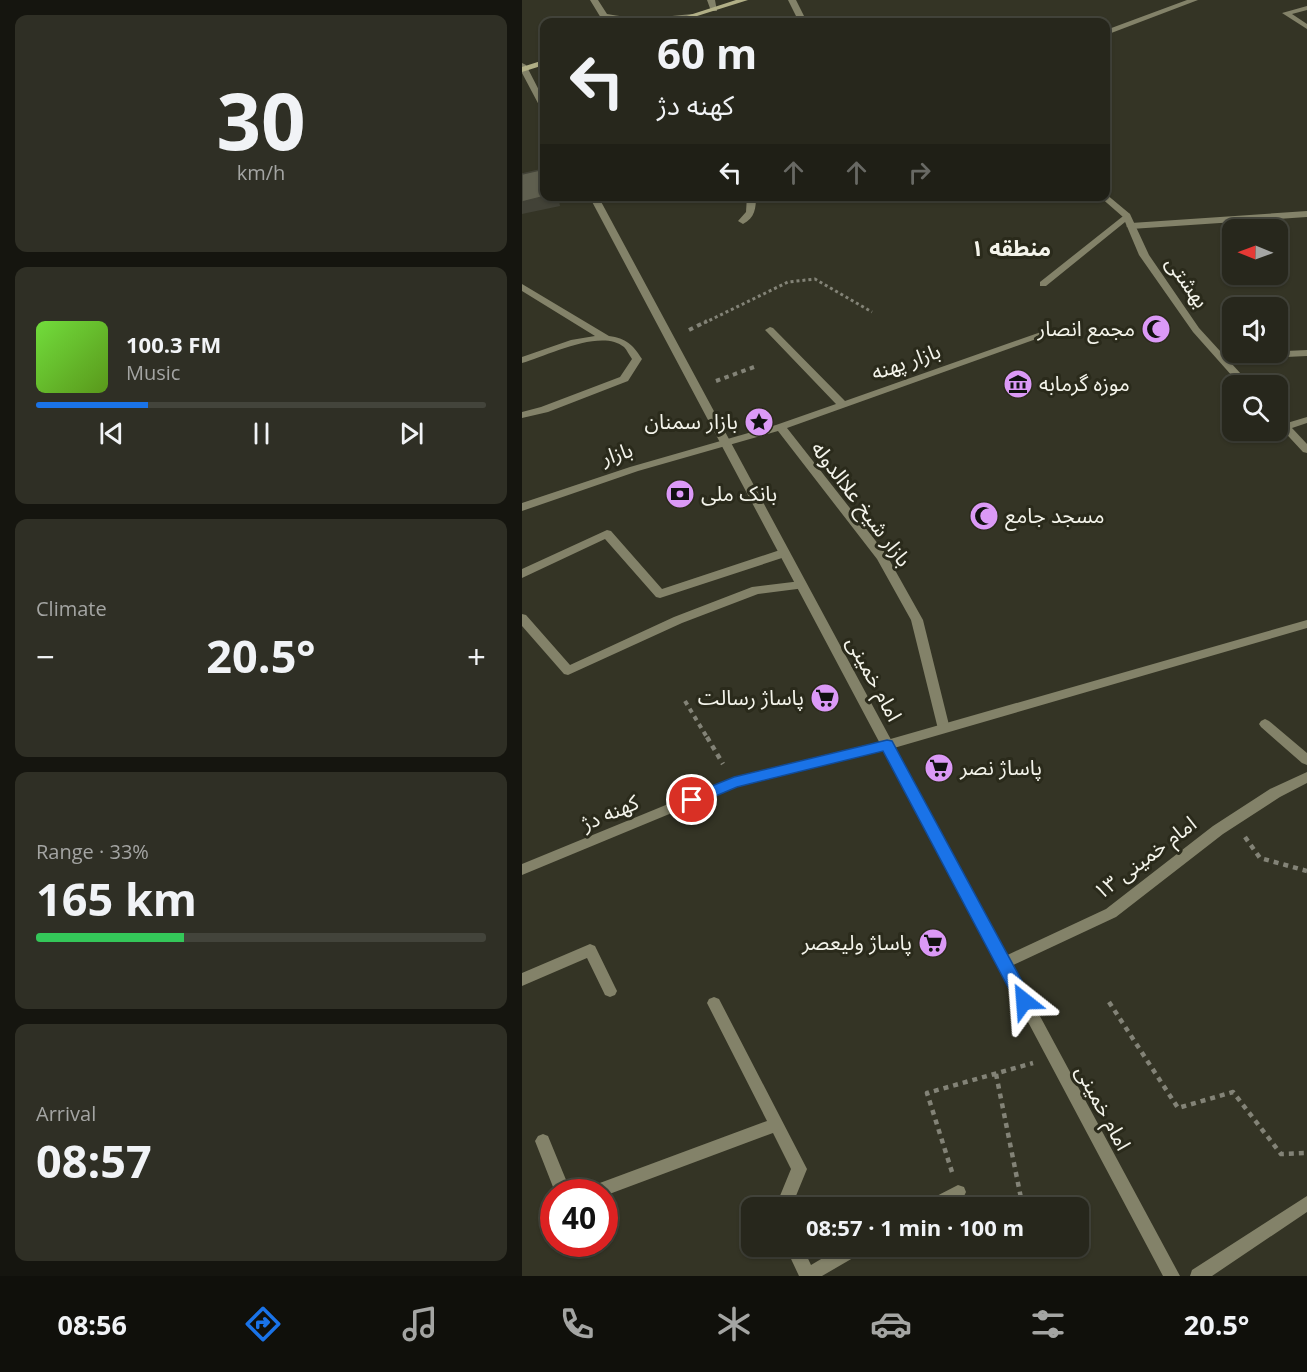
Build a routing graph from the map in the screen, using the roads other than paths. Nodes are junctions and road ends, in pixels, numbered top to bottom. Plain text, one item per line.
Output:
1 (594, 0) edge
2 (711, 0) edge
3 (744, 0) edge
4 (792, 0) edge
5 (1194, 0) edge
6 (1307, 8) edge
7 (714, 9) junction
8 (692, 16) junction
9 (612, 18) edge
10 (673, 18) edge
11 (685, 18) edge
12 (801, 18) edge
13 (1307, 27) edge
14 (1110, 32) edge
15 (540, 63) edge
16 (523, 68) edge
17 (540, 100) edge
18 (596, 201) edge
19 (752, 201) edge
20 (1108, 201) edge
21 (1307, 214) edge
22 (743, 221) dead end
23 (1129, 221) junction
24 (1043, 284) dead end
25 (522, 287) edge
26 (770, 330) dead end
27 (1046, 334) dead end
28 (607, 338) junction
29 (1307, 353) edge
30 (1221, 357) junction
31 (523, 359) edge
32 (1237, 375) edge
33 (843, 405) junction
34 (522, 415) edge
35 (1307, 420) edge
36 (1288, 422) edge
37 (780, 428) junction
38 (1288, 429) edge
39 (726, 444) junction
40 (1307, 450) edge
41 (522, 507) edge
42 (784, 553) junction
43 (522, 574) edge
44 (801, 585) junction
45 (522, 618) edge
46 (1307, 624) edge
47 (1265, 724) dead end
48 (944, 729) junction
49 (887, 745) junction
50 (1307, 760) edge
51 (1307, 777) edge
52 (522, 870) edge
53 (1004, 963) junction
54 (522, 980) edge
55 (610, 991) dead end
56 (714, 1003) dead end
57 (776, 1125) junction
58 (543, 1141) dead end
59 (558, 1179) edge
60 (618, 1183) edge
61 (958, 1192) road end
62 (788, 1197) edge
63 (949, 1197) edge
64 (1307, 1203) edge
65 (798, 1257) edge
66 (840, 1257) edge
67 (807, 1276) edge
68 (1172, 1276) edge
69 (1198, 1276) edge

1 - 9 street
2 - 7 street
3 - 7 main road
4 - 12 street
5 - 14 street
6 - 13 street
7 - 8 main road
8 - 10 street
8 - 11 main road
15 - 16 main road
16 - 17 street
18 - 39 street, امام خمینی
19 - 22 street
20 - 23 street, بهشتی
21 - 23 street
23 - 24 street
23 - 30 street, بهشتی
25 - 28 street
26 - 33 street
27 - 33 street, بازار پهنه
28 - 31 street
28 - 34 street
29 - 30 street
30 - 32 street, بهشتی
33 - 37 street, بازار پهنه
35 - 36 street
37 - 39 street
37 - 48 street, بازار شیخ علاالدوله
38 - 40 street
39 - 41 street, بازار
39 - 42 street, امام خمینی
42 - 43 street
42 - 44 street, امام خمینی
44 - 45 street
44 - 49 street, امام خمینی
46 - 48 street, کهنه دژ
47 - 50 street
48 - 49 street, کهنه دژ
49 - 52 street, کهنه دژ
49 - 53 street, امام خمینی
51 - 53 street, امام خمینی ۱۳
53 - 68 street, امام خمینی
54 - 55 street
56 - 57 street
57 - 60 street
57 - 62 street
58 - 59 street
61 - 63 street
64 - 69 street
65 - 67 street
66 - 67 street

